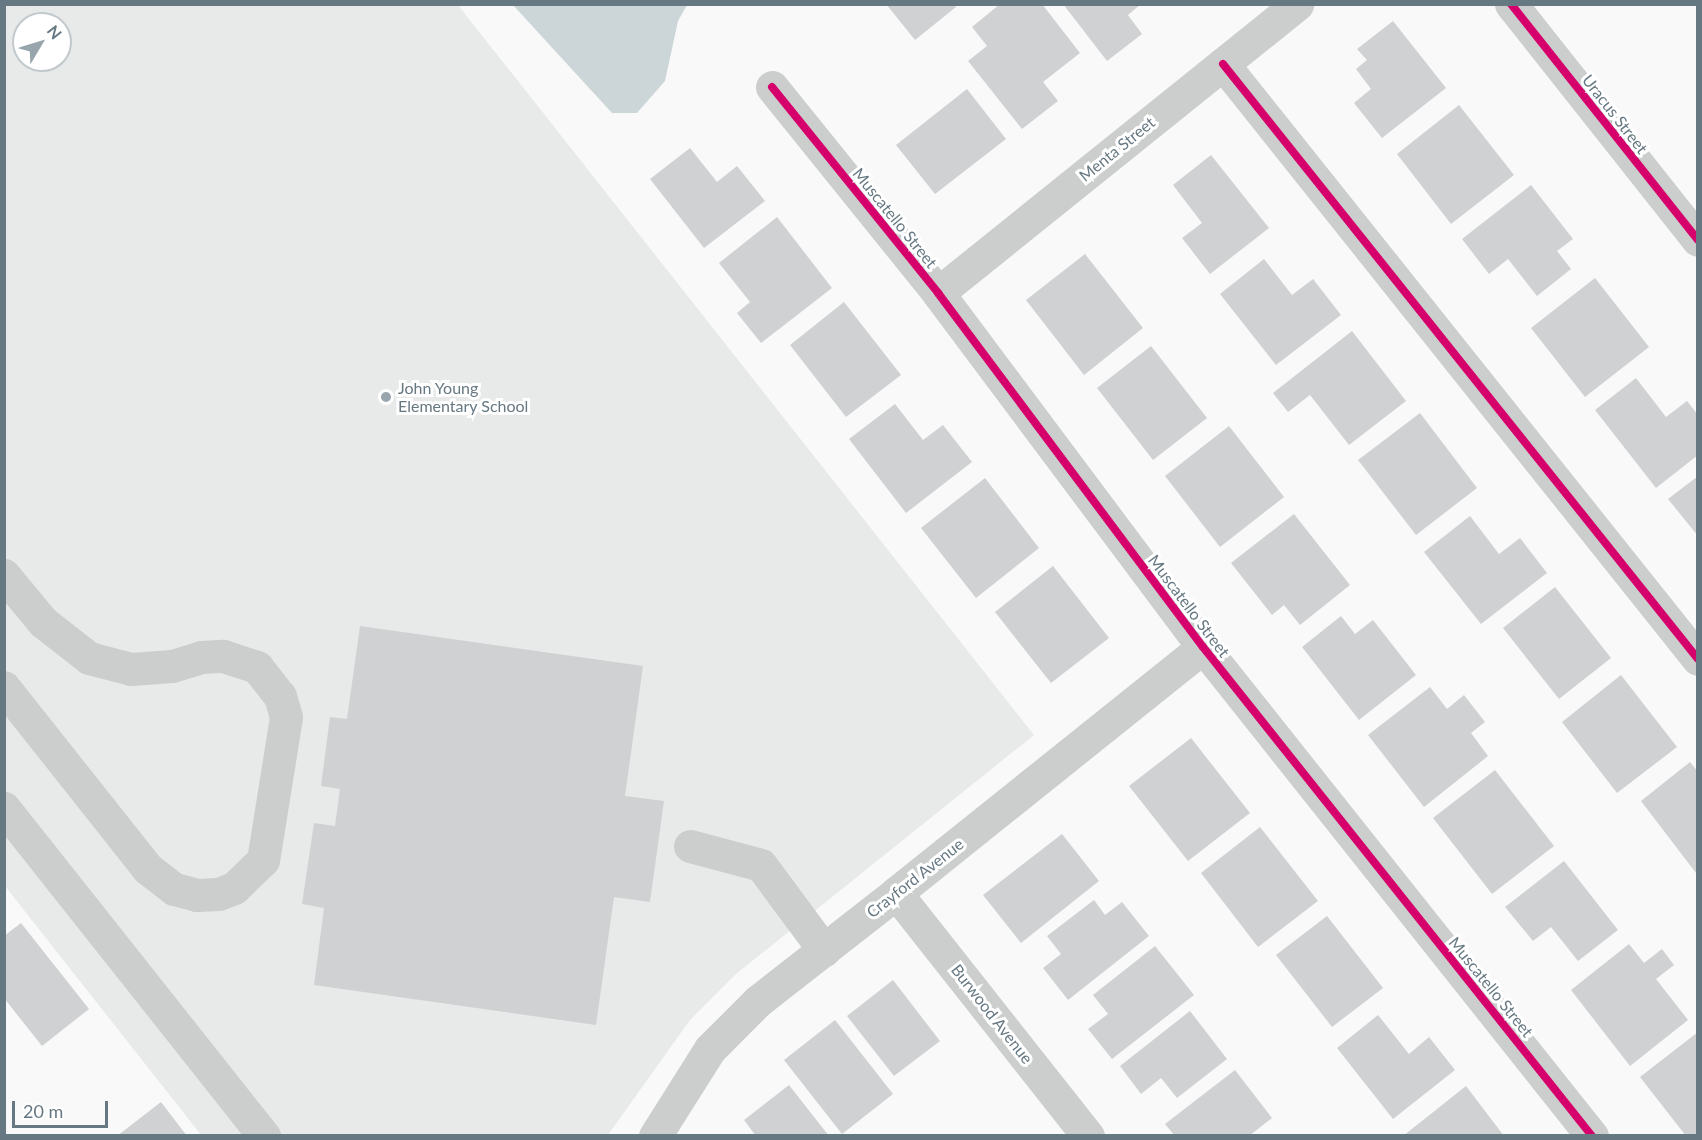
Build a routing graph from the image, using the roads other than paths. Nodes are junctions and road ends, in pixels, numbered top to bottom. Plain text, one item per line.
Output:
1 (1297, 4) edge
2 (1511, 4) edge
3 (1223, 64) junction
4 (772, 87) dead end
5 (1698, 240) edge
6 (938, 293) junction
7 (4, 575) edge
8 (1203, 647) junction
9 (1698, 659) edge
10 (4, 687) edge
11 (11, 828) edge
12 (690, 846) dead end
13 (896, 893) junction
14 (824, 950) junction
15 (264, 1136) edge
16 (655, 1136) edge
17 (1088, 1136) edge
18 (1592, 1136) edge

1 - 3 street, Menta Street
2 - 5 street, Uracus Street
3 - 6 street, Menta Street
3 - 9 street
4 - 6 street, Muscatello Street
6 - 8 street, Muscatello Street
7 - 10 street
8 - 13 street, Crayford Avenue
8 - 18 street, Muscatello Street
11 - 15 street
12 - 14 street
13 - 14 street, Crayford Avenue
13 - 17 street, Burwood Avenue
14 - 16 street, Crayford Avenue

